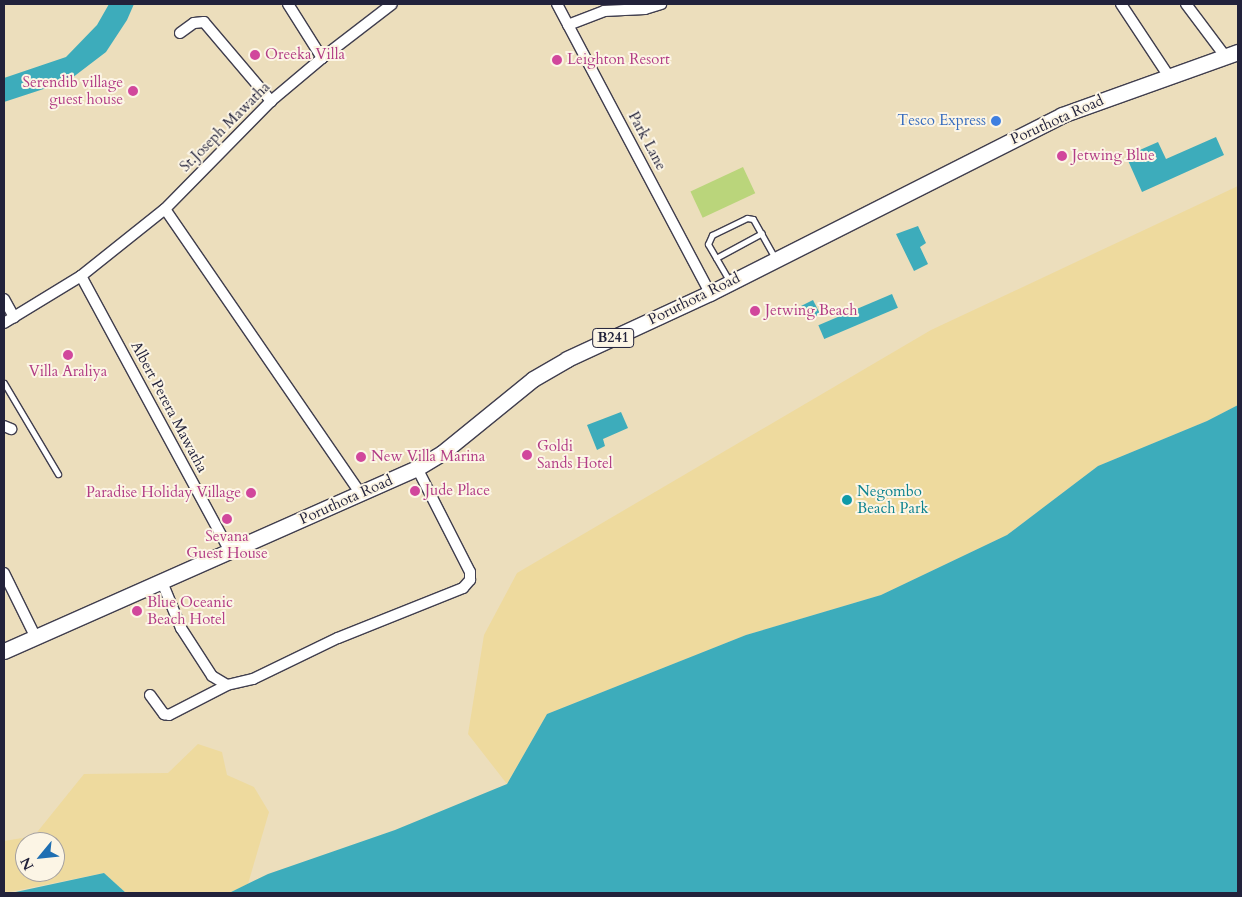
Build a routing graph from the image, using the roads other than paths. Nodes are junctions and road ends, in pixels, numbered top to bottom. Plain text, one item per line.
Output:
1 (288, 4) edge
2 (392, 4) edge
3 (556, 4) edge
4 (661, 4) edge
5 (1121, 4) edge
6 (1186, 4) edge
7 (568, 25) junction
8 (180, 33) dead end
9 (1232, 54) edge
10 (322, 58) junction
11 (1168, 75) junction
12 (271, 101) junction
13 (165, 209) junction
14 (762, 233) junction
15 (716, 258) junction
16 (776, 259) junction
17 (82, 276) junction
18 (730, 282) junction
19 (710, 293) junction
20 (4, 298) edge
21 (14, 317) junction
22 (4, 323) edge
23 (4, 383) edge
24 (417, 468) junction
25 (58, 474) dead end
26 (361, 494) junction
27 (230, 552) junction
28 (4, 573) edge
29 (162, 582) junction
30 (35, 636) junction
31 (4, 651) edge
32 (227, 685) junction
33 (150, 695) dead end

1 - 10 street
2 - 10 street, St.Joseph Mawatha
3 - 7 street, Park Lane
4 - 7 street
5 - 11 street
6 - 9 street
7 - 19 street, Park Lane
8 - 12 street
9 - 11 main road, Poruthota Road / B241
10 - 12 street, St.Joseph Mawatha
11 - 16 main road, Poruthota Road / B241
12 - 13 street, St.Joseph Mawatha
13 - 17 street, St.Joseph Mawatha
13 - 26 street
14 - 15 lane
14 - 15 lane
14 - 16 lane
15 - 18 lane
16 - 18 main road, Poruthota Road / B241
17 - 21 street, St.Joseph Mawatha
17 - 27 street, Albert Perera Mawatha
18 - 19 main road, Poruthota Road / B241
19 - 24 main road, Poruthota Road / B241
20 - 21 street
21 - 22 street, St.Joseph Mawatha
23 - 25 lane
24 - 26 main road, Poruthota Road / B241
24 - 32 street
26 - 27 main road, Poruthota Road / B241
27 - 29 main road, Poruthota Road / B241
28 - 30 street
29 - 30 main road, Poruthota Road / B241
29 - 32 street
30 - 31 main road, Poruthota Road / B241
32 - 33 street

